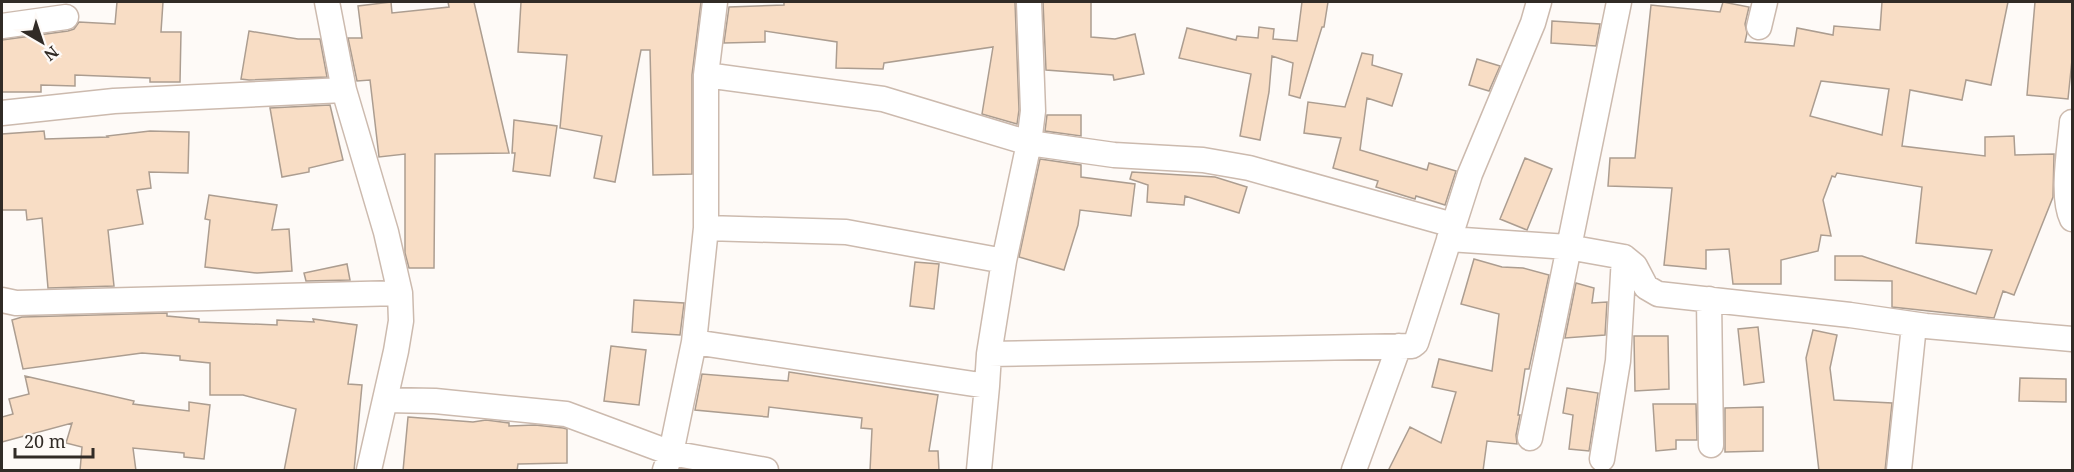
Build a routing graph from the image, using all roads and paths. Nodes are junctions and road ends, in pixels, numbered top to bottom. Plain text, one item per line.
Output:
1 (327, 2) edge
2 (715, 2) edge
3 (1029, 2) edge
4 (1539, 2) edge
5 (1619, 2) edge
6 (1765, 2) edge
7 (66, 16) dead end
8 (2, 26) edge
9 (1759, 27) dead end
10 (706, 75) junction
11 (344, 90) junction
12 (2, 113) edge
13 (2073, 122) edge
14 (1029, 143) junction
15 (2073, 219) edge
16 (706, 228) junction
17 (1451, 232) junction
18 (1568, 247) junction
19 (1624, 257) junction
20 (1004, 261) junction
21 (400, 293) junction
22 (1709, 299) junction
23 (2, 300) edge
24 (1914, 325) junction
25 (2073, 339) edge
26 (694, 342) junction
27 (1399, 346) junction
28 (989, 354) junction
29 (987, 386) junction
30 (385, 400) junction
31 (1530, 438) dead end
32 (1711, 445) dead end
33 (1602, 459) dead end
34 (668, 462) edge
35 (369, 471) edge
36 (766, 471) edge
37 (979, 471) edge
38 (1354, 471) edge
39 (1899, 471) edge

1 - 11 street
2 - 10 street
3 - 14 street
4 - 17 street
5 - 18 street
6 - 9 street
7 - 8 street
10 - 14 street
10 - 16 street
11 - 12 street
11 - 21 street
13 - 15 street
14 - 17 street
14 - 20 street
16 - 20 street
16 - 26 street
17 - 18 street
17 - 27 street
18 - 19 street
18 - 31 street
19 - 22 street
19 - 33 street
20 - 28 street
21 - 23 street
21 - 30 street
22 - 24 street
22 - 32 street
24 - 25 street
24 - 39 street
26 - 29 street
26 - 34 street
27 - 28 street
27 - 38 street
28 - 29 street
29 - 37 street
30 - 34 street
30 - 35 street
34 - 36 street

